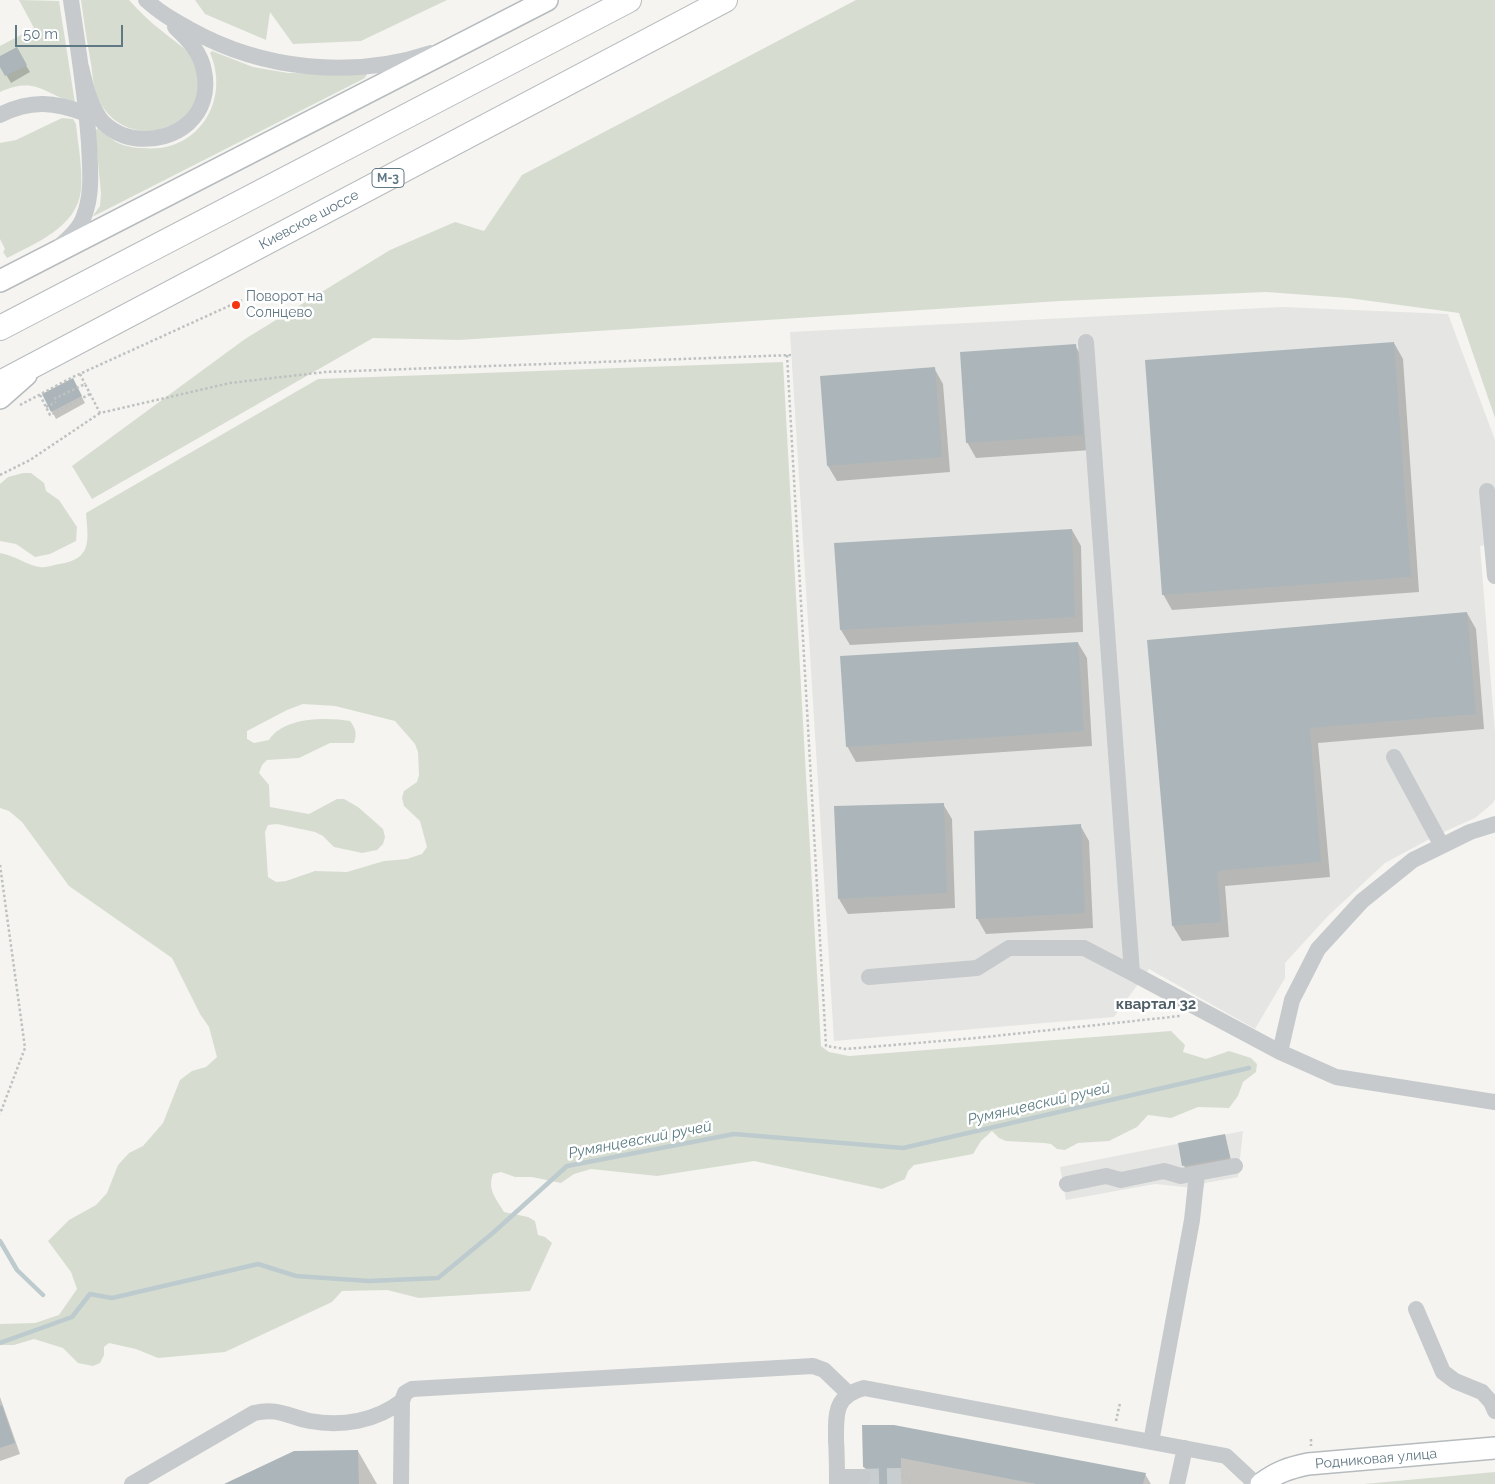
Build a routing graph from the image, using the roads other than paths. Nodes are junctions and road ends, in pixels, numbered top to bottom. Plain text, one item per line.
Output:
1 (71, 0) edge
2 (547, 0) edge
3 (629, 0) edge
4 (724, 0) edge
5 (152, 6) edge
6 (471, 40) junction
7 (81, 67) junction
8 (87, 114) junction
9 (0, 116) edge
10 (50, 256) junction
11 (0, 280) edge
12 (0, 328) edge
13 (1086, 342) dead end
14 (52, 356) junction
15 (0, 383) edge
16 (0, 398) edge
17 (1487, 490) dead end
18 (1495, 576) edge
19 (1394, 757) dead end
20 (1495, 824) edge
21 (1442, 846) junction
22 (1132, 973) junction
23 (869, 977) dead end
24 (1280, 1052) junction
25 (1495, 1102) edge
26 (1235, 1166) dead end
27 (1197, 1173) junction
28 (1067, 1184) dead end
29 (1416, 1309) dead end
30 (849, 1394) junction
31 (402, 1401) junction
32 (1495, 1411) edge
33 (1151, 1442) junction
34 (1185, 1448) junction
35 (1495, 1448) edge
36 (863, 1477) tunnel mouth
37 (837, 1481) edge
38 (132, 1484) edge
39 (401, 1484) edge
40 (1177, 1484) edge
41 (1256, 1484) edge
42 (1261, 1484) edge

1 - 7 street
2 - 6 main road
3 - 12 highway
4 - 14 highway, Киевское шоссе / М-3
5 - 6 street
5 - 7 street
6 - 10 main road
7 - 8 street
8 - 9 street
8 - 10 street
10 - 11 main road
13 - 22 street
14 - 15 highway, Киевское шоссе / М-3
14 - 16 main road
17 - 18 street
19 - 21 street
20 - 21 street
21 - 24 street
22 - 23 street
22 - 24 street
24 - 25 street
26 - 27 street
27 - 28 street
27 - 33 street
29 - 32 street
30 - 31 street
30 - 33 street
30 - 37 street
31 - 38 street
31 - 39 street
33 - 34 street
34 - 40 street
34 - 41 street
35 - 42 main road, Родниковая улица
36 - 37 street

